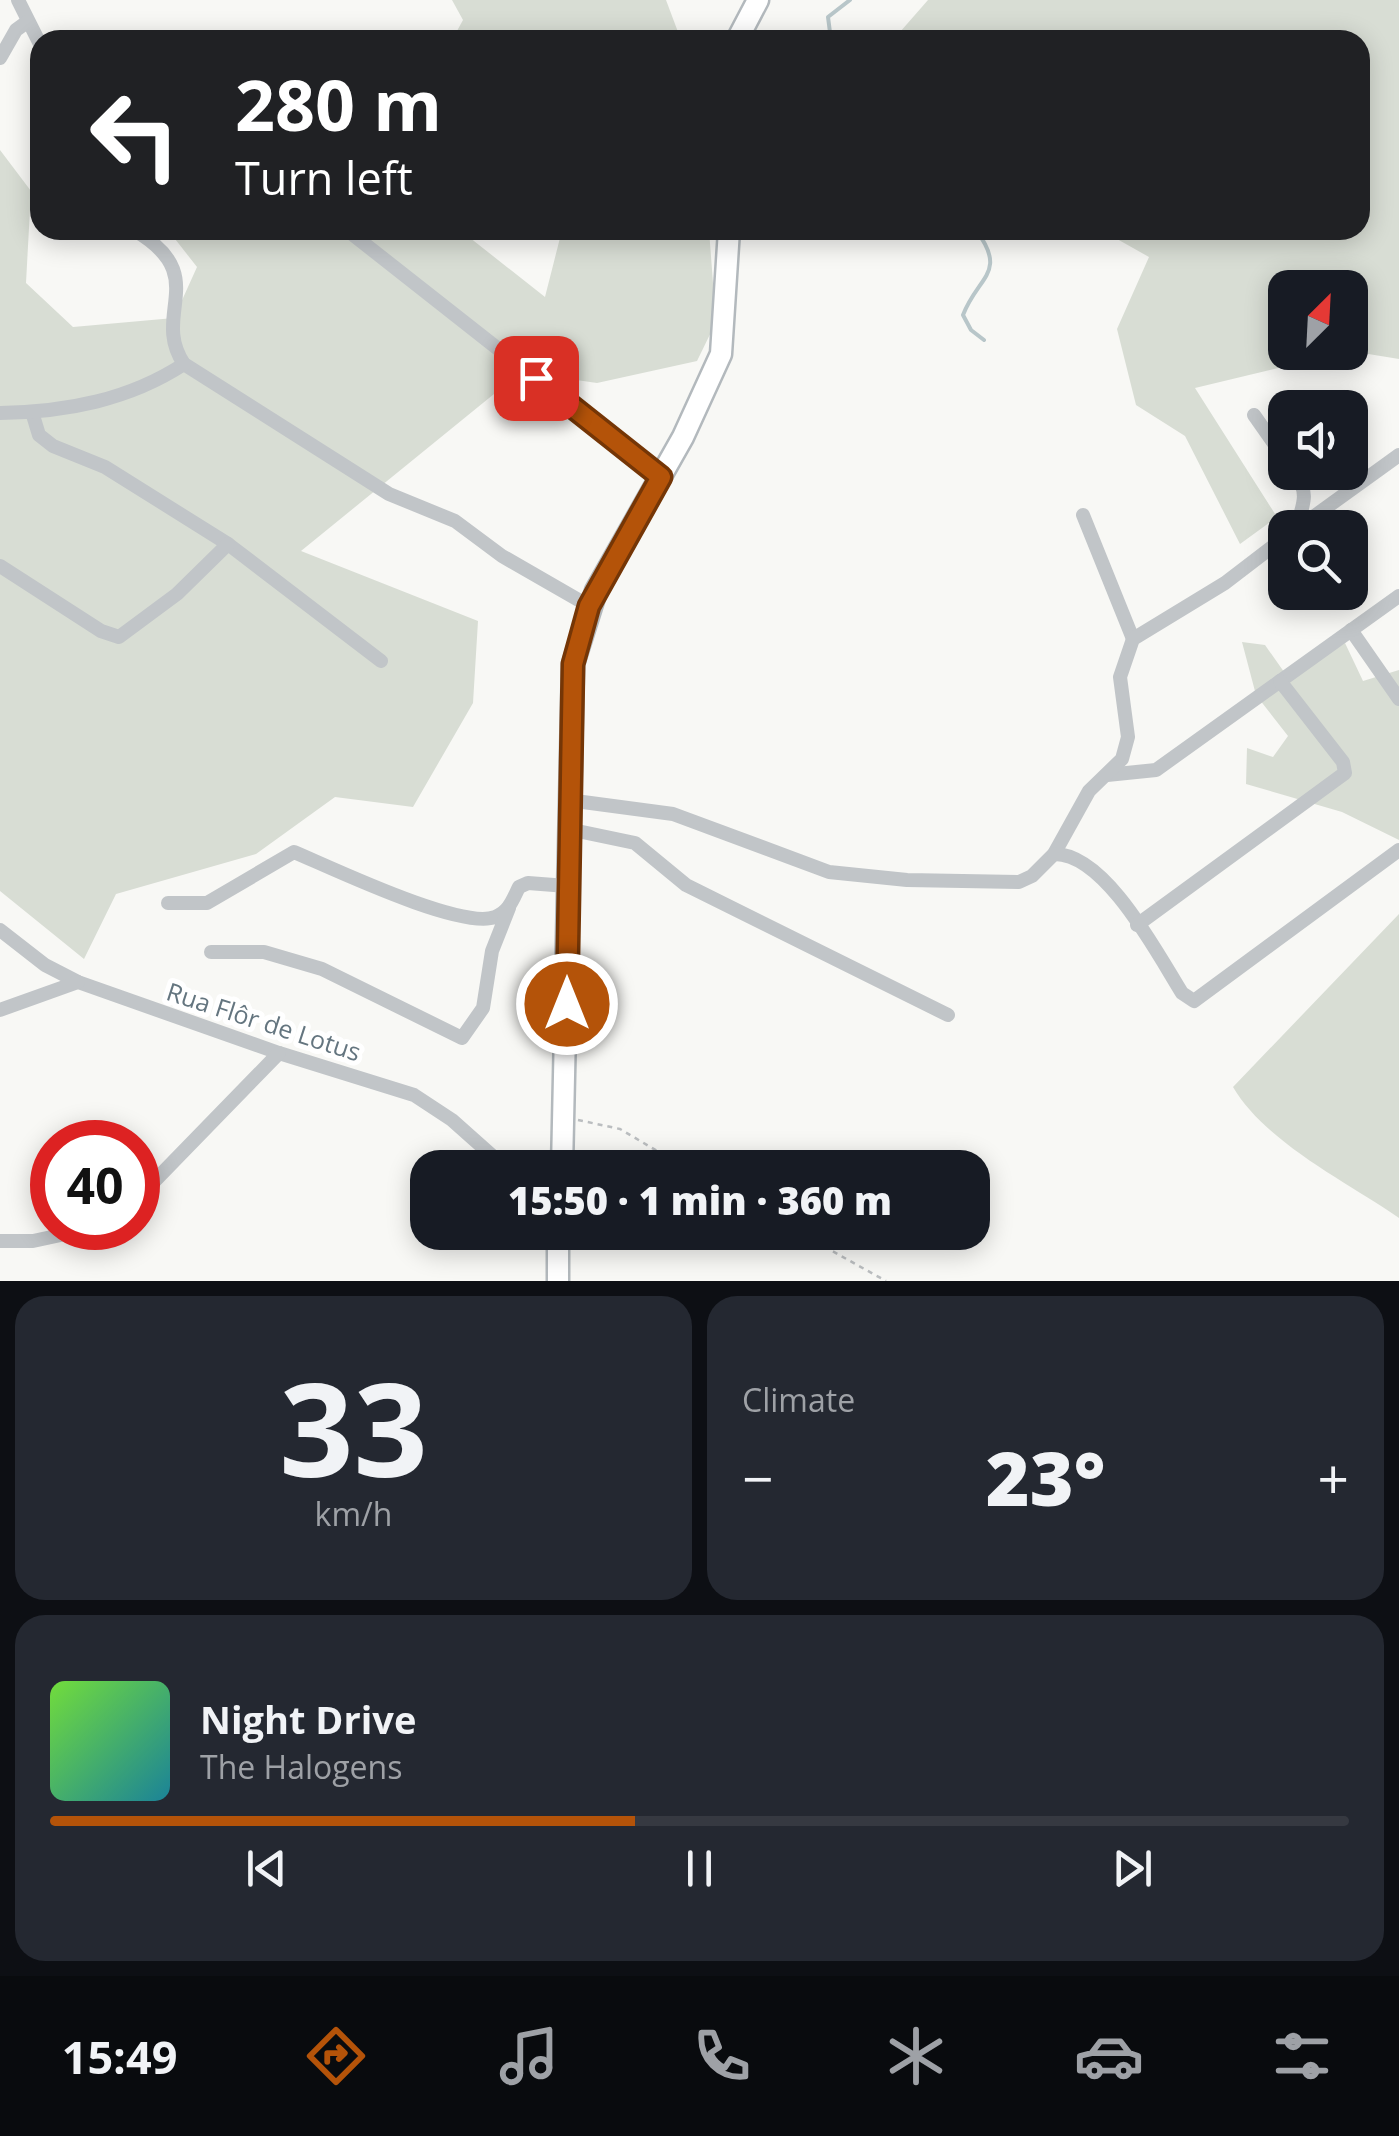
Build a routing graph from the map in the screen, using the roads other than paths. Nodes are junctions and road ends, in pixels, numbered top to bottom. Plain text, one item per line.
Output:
1 (18, 0) edge
2 (758, 0) edge
3 (27, 22) junction
4 (32, 30) edge
5 (742, 30) edge
6 (0, 58) edge
7 (148, 240) edge
8 (360, 240) edge
9 (728, 240) edge
10 (184, 364) junction
11 (0, 412) edge
12 (32, 412) junction
13 (1254, 415) dead end
14 (1268, 434) edge
15 (1399, 455) edge
16 (661, 477) junction
17 (1322, 510) edge
18 (1083, 515) dead end
19 (228, 544) junction
20 (1268, 550) edge
21 (0, 566) edge
22 (1399, 596) edge
23 (589, 606) junction
24 (1351, 630) junction
25 (1132, 639) junction
26 (380, 662) dead end
27 (1280, 681) junction
28 (1399, 698) edge
29 (1106, 775) junction
30 (568, 800) junction
31 (568, 830) junction
32 (1399, 850) edge
33 (1054, 854) junction
34 (567, 886) junction
35 (168, 903) dead end
36 (510, 907) junction
37 (1137, 925) junction
38 (0, 930) edge
39 (211, 952) dead end
40 (78, 982) junction
41 (0, 1010) edge
42 (948, 1014) dead end
43 (279, 1054) junction
44 (486, 1150) edge
45 (564, 1150) edge
46 (160, 1176) edge
47 (30, 1240) edge
48 (0, 1241) edge
49 (558, 1250) edge
50 (558, 1281) edge

1 - 3 street
2 - 5 street
3 - 4 street
3 - 6 street
7 - 10 street
8 - 16 street
9 - 16 street
10 - 12 street
10 - 23 street
11 - 12 street
12 - 19 street
13 - 14 street
15 - 17 street
16 - 23 street
18 - 25 street
19 - 21 street
19 - 26 street
20 - 25 street
22 - 24 street
23 - 30 street
24 - 27 street
24 - 28 street
25 - 29 street
27 - 29 street
27 - 37 street
29 - 33 street
30 - 31 street
30 - 33 street
31 - 34 street
31 - 42 street
32 - 37 street
33 - 37 street
34 - 36 street
34 - 45 street
35 - 36 street
36 - 39 street
38 - 40 street, Rua Flôr de Lotus
40 - 41 street
40 - 43 street, Rua Flôr de Lotus
43 - 44 street, Rua Flôr de Lotus
43 - 46 street
47 - 48 street
49 - 50 street

